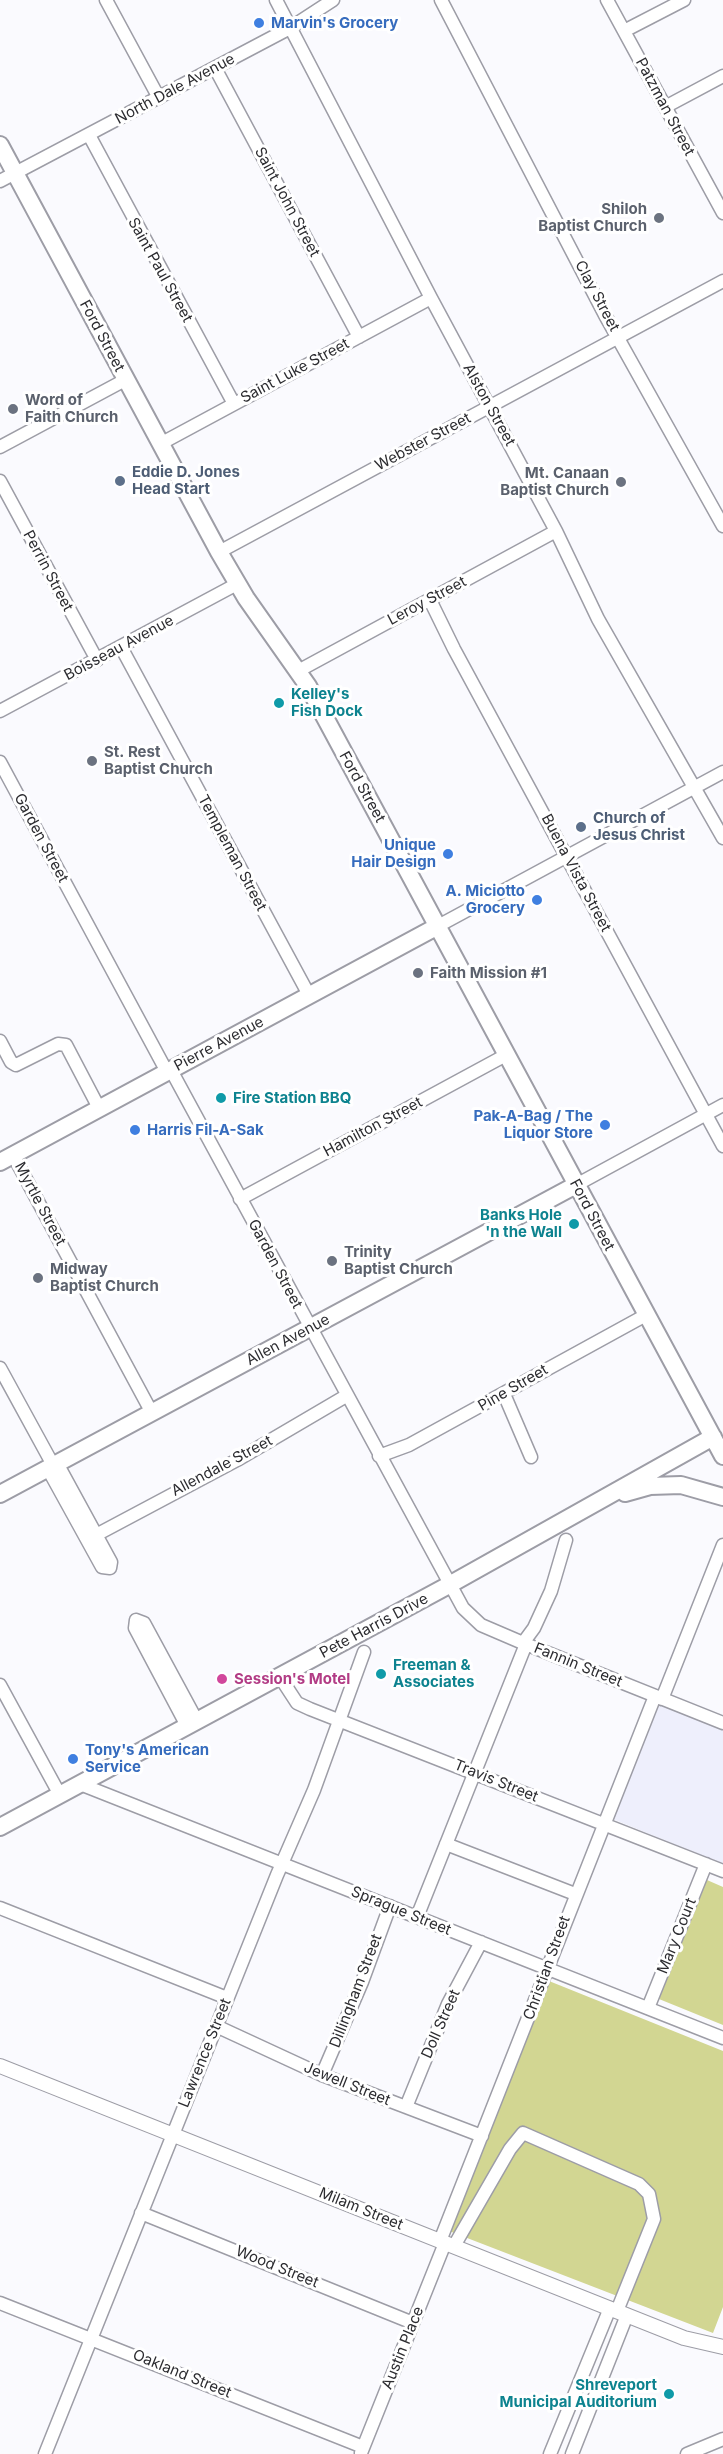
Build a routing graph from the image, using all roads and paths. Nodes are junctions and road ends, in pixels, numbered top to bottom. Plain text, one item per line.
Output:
1 (106, 0) edge
2 (276, 0) edge
3 (333, 0) edge
4 (441, 0) edge
5 (607, 0) edge
6 (684, 0) edge
7 (290, 28) junction
8 (624, 31) junction
9 (215, 68) junction
10 (723, 76) edge
11 (159, 98) junction
12 (665, 107) junction
13 (89, 135) junction
14 (0, 145) edge
15 (8, 178) edge
16 (723, 213) edge
17 (723, 281) edge
18 (431, 298) junction
19 (359, 337) junction
20 (619, 337) junction
21 (125, 380) junction
22 (234, 404) junction
23 (490, 406) junction
24 (160, 444) junction
25 (0, 447) edge
26 (0, 481) edge
27 (723, 526) edge
28 (556, 531) junction
29 (219, 552) junction
30 (237, 584) junction
31 (430, 600) junction
32 (121, 647) junction
33 (97, 660) junction
34 (298, 670) junction
35 (0, 711) edge
36 (0, 762) edge
37 (723, 772) edge
38 (696, 787) junction
39 (723, 838) edge
40 (566, 856) junction
41 (438, 926) junction
42 (309, 995) junction
43 (0, 1041) edge
44 (506, 1055) junction
45 (169, 1071) junction
46 (723, 1106) edge
47 (99, 1108) junction
48 (706, 1115) junction
49 (723, 1146) edge
50 (6, 1158) edge
51 (576, 1185) junction
52 (240, 1199) junction
53 (646, 1315) junction
54 (310, 1328) junction
55 (0, 1368) edge
56 (504, 1394) junction
57 (346, 1396) junction
58 (152, 1413) junction
59 (718, 1435) edge
60 (379, 1456) junction
61 (723, 1456) edge
62 (531, 1457) dead end
63 (53, 1466) junction
64 (0, 1494) edge
65 (723, 1497) edge
66 (603, 1498) junction
67 (96, 1535) junction
68 (566, 1540) dead end
69 (723, 1545) edge
70 (449, 1585) junction
71 (524, 1644) junction
72 (364, 1652) dead end
73 (280, 1677) junction
74 (0, 1685) edge
75 (658, 1697) junction
76 (340, 1719) junction
77 (723, 1723) edge
78 (192, 1724) junction
79 (475, 1772) junction
80 (80, 1784) junction
81 (60, 1795) junction
82 (604, 1824) junction
83 (0, 1827) edge
84 (447, 1844) junction
85 (282, 1863) junction
86 (706, 1864) junction
87 (723, 1871) edge
88 (575, 1894) junction
89 (390, 1906) junction
90 (0, 1908) edge
91 (417, 1917) junction
92 (481, 1942) junction
93 (547, 1968) junction
94 (227, 1998) junction
95 (648, 2008) junction
96 (216, 2026) junction
97 (723, 2038) edge
98 (0, 2066) edge
99 (322, 2075) junction
100 (406, 2107) junction
101 (172, 2135) junction
102 (482, 2136) junction
103 (141, 2213) junction
104 (446, 2243) junction
105 (0, 2303) edge
106 (618, 2311) junction
107 (413, 2323) junction
108 (91, 2339) junction
109 (723, 2347) edge
110 (723, 2439) edge
111 (362, 2450) edge
112 (45, 2454) edge
113 (550, 2454) edge
114 (572, 2454) edge
115 (687, 2454) edge

1 - 11 street
2 - 7 street, Alston Street
3 - 7 street, North Dale Avenue
4 - 20 street, Clay Street
5 - 8 street, Patzman Street
6 - 8 street
7 - 9 street, North Dale Avenue
7 - 18 street, Alston Street
8 - 12 street, Patzman Street
9 - 11 street, North Dale Avenue
9 - 19 street, Saint John Street
10 - 12 street
11 - 13 street, North Dale Avenue
12 - 16 street, Patzman Street
13 - 15 street, North Dale Avenue
13 - 22 street, Saint Paul Street
14 - 15 main road, Ford Street
15 - 21 main road, Ford Street
17 - 20 street, Webster Street
18 - 19 street, Saint Luke Street
18 - 23 street, Alston Street
19 - 22 street, Saint Luke Street
20 - 23 street, Webster Street
20 - 27 street, Clay Street
21 - 24 main road, Ford Street
21 - 25 street
22 - 24 street, Saint Luke Street
23 - 28 street, Alston Street
23 - 29 street, Webster Street
24 - 29 main road, Ford Street
26 - 33 street, Perrin Street
28 - 31 street, Leroy Street
28 - 38 street, Alston Street
29 - 30 main road, Ford Street
30 - 32 street, Boisseau Avenue
30 - 34 main road, Ford Street
31 - 34 street, Leroy Street
31 - 40 street, Buena Vista Street
32 - 33 street, Boisseau Avenue
32 - 42 street, Templeman Street
33 - 35 street, Boisseau Avenue
34 - 41 main road, Ford Street
36 - 45 street, Garden Street
37 - 38 street
38 - 39 street, Alston Street
38 - 40 street
40 - 41 street
40 - 48 street, Buena Vista Street
41 - 42 main road, Pierre Avenue
41 - 44 main road, Ford Street
42 - 45 main road, Pierre Avenue
43 - 47 street
44 - 51 main road, Ford Street
44 - 52 street, Hamilton Street
45 - 47 main road, Pierre Avenue
45 - 52 street, Garden Street
46 - 48 street
47 - 50 main road, Pierre Avenue
48 - 49 street, Buena Vista Street
48 - 51 street
50 - 58 street, Myrtle Street
51 - 53 main road, Ford Street
51 - 54 main road, Allen Avenue
52 - 54 street, Garden Street
53 - 56 street, Pine Street
53 - 59 main road, Ford Street
54 - 57 street, Garden Street
54 - 58 main road, Allen Avenue
55 - 63 street
56 - 60 street, Pine Street
56 - 62 street
57 - 60 street, Garden Street
57 - 67 street, Allendale Street
58 - 63 main road, Allen Avenue
59 - 61 main road, Ford Street
59 - 66 main road, Pete Harris Drive
60 - 70 street, Garden Street
63 - 64 main road, Allen Avenue
63 - 67 street
63 - 67 street
65 - 66 main road
66 - 70 main road, Pete Harris Drive
68 - 71 street
69 - 75 street, Christian Street
70 - 71 street, Fannin Street
70 - 73 main road, Pete Harris Drive
71 - 75 street, Fannin Street
71 - 79 street
72 - 76 street, Lawrence Street
73 - 76 street, Travis Street
73 - 78 main road, Pete Harris Drive
74 - 81 street
75 - 77 street, Fannin Street
75 - 82 street, Christian Street
76 - 79 street, Travis Street
76 - 85 street, Lawrence Street
78 - 78 street
78 - 80 main road, Pete Harris Drive
79 - 82 street, Travis Street
79 - 84 street
80 - 81 main road, Pete Harris Drive
80 - 85 street, Sprague Street
81 - 83 main road, Pete Harris Drive
82 - 86 street, Travis Street
82 - 88 street, Christian Street
84 - 88 street
84 - 91 street
85 - 89 street, Sprague Street
85 - 94 street, Lawrence Street
86 - 87 street, Travis Street
86 - 95 street, Mary Court
88 - 93 street, Christian Street
89 - 91 street, Sprague Street
89 - 99 street, Dillingham Street
90 - 94 street
91 - 92 street, Sprague Street
92 - 93 street, Sprague Street
92 - 100 street, Doll Street
93 - 95 street, Sprague Street
93 - 102 street, Christian Street
94 - 96 street, Lawrence Street
95 - 97 street, Sprague Street
96 - 99 street, Jewell Street
96 - 101 street, Lawrence Street
98 - 101 street, Milam Street
99 - 100 street, Jewell Street
100 - 102 street, Jewell Street
101 - 103 street, Lawrence Street
101 - 104 street, Milam Street
102 - 104 street, Christian Street
103 - 107 street, Wood Street
103 - 108 street, Lawrence Street
104 - 106 street, Milam Street
104 - 106 street
104 - 107 street, Austin Place
105 - 108 street, Oakland Street
106 - 109 street, Milam Street
106 - 113 street
106 - 114 street
107 - 111 street, Austin Place
108 - 111 street, Oakland Street
108 - 112 street, Lawrence Street
110 - 115 street

